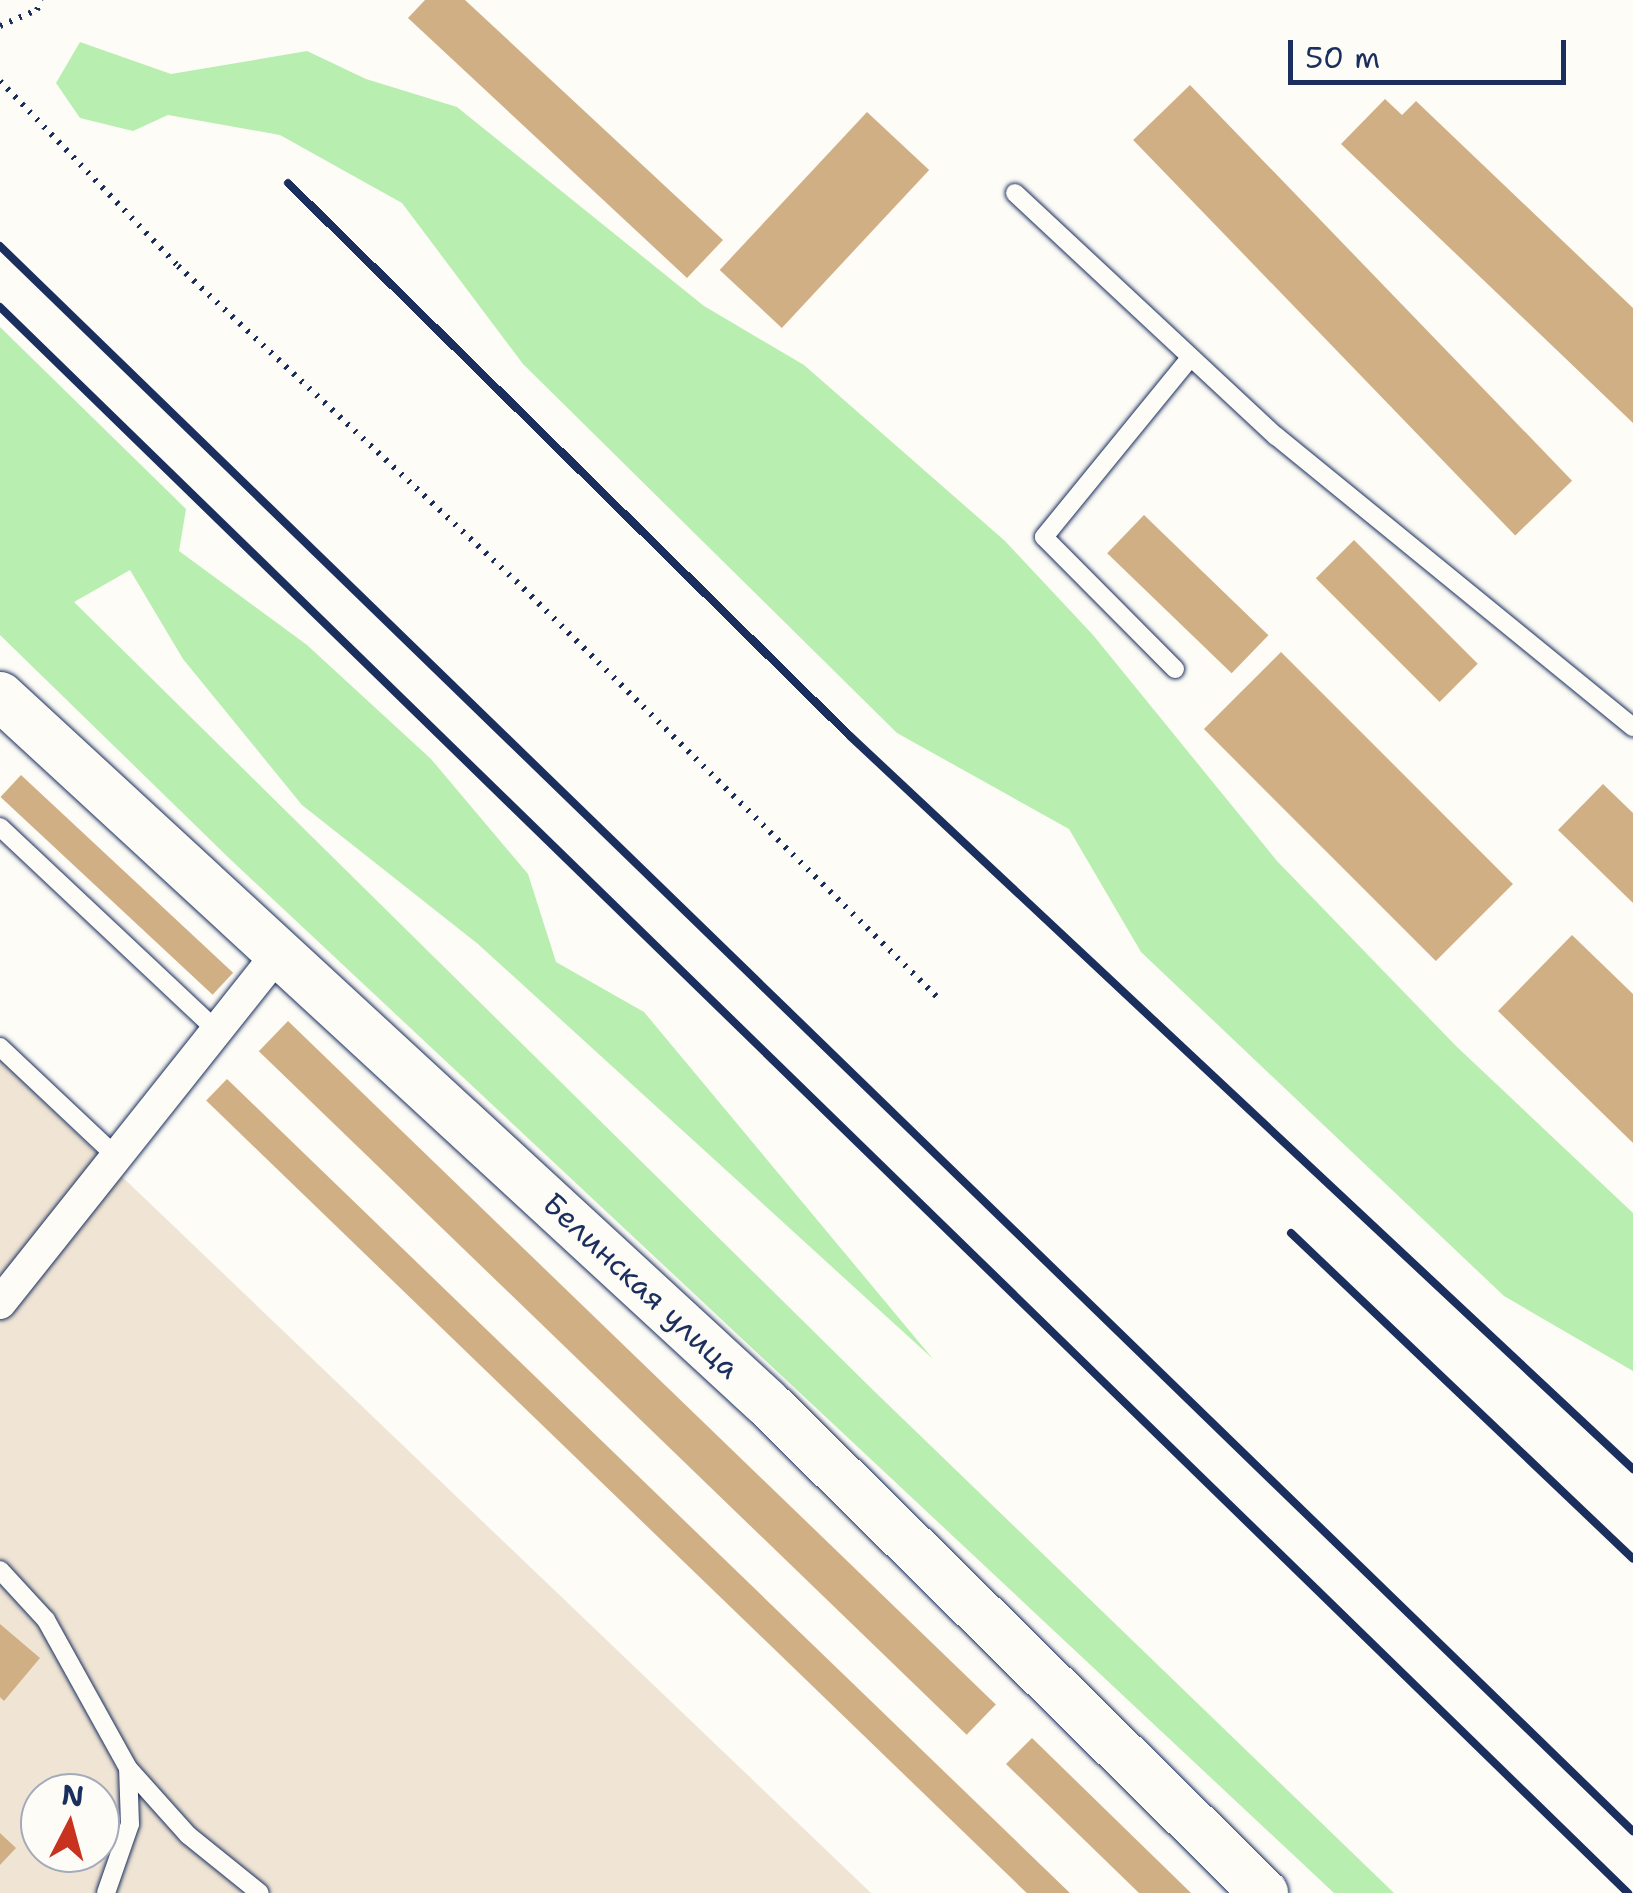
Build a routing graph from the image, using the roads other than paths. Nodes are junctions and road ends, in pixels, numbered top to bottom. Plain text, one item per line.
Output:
1 (1015, 193) dead end
2 (1191, 357) junction
3 (1176, 669) dead end
4 (0, 696) edge
5 (1633, 727) edge
6 (0, 827) edge
7 (280, 951) junction
8 (218, 1032) junction
9 (0, 1047) edge
10 (119, 1159) junction
11 (0, 1303) edge
12 (0, 1570) edge
13 (128, 1768) junction
14 (106, 1893) edge
15 (260, 1893) edge
16 (1264, 1893) edge

1 - 2 lane
2 - 3 lane
2 - 5 lane
4 - 7 street, Белинская улица
6 - 8 lane
7 - 8 street
7 - 16 street, Белинская улица
8 - 10 street
9 - 10 lane
10 - 11 street
12 - 13 lane
13 - 14 lane
13 - 15 lane

